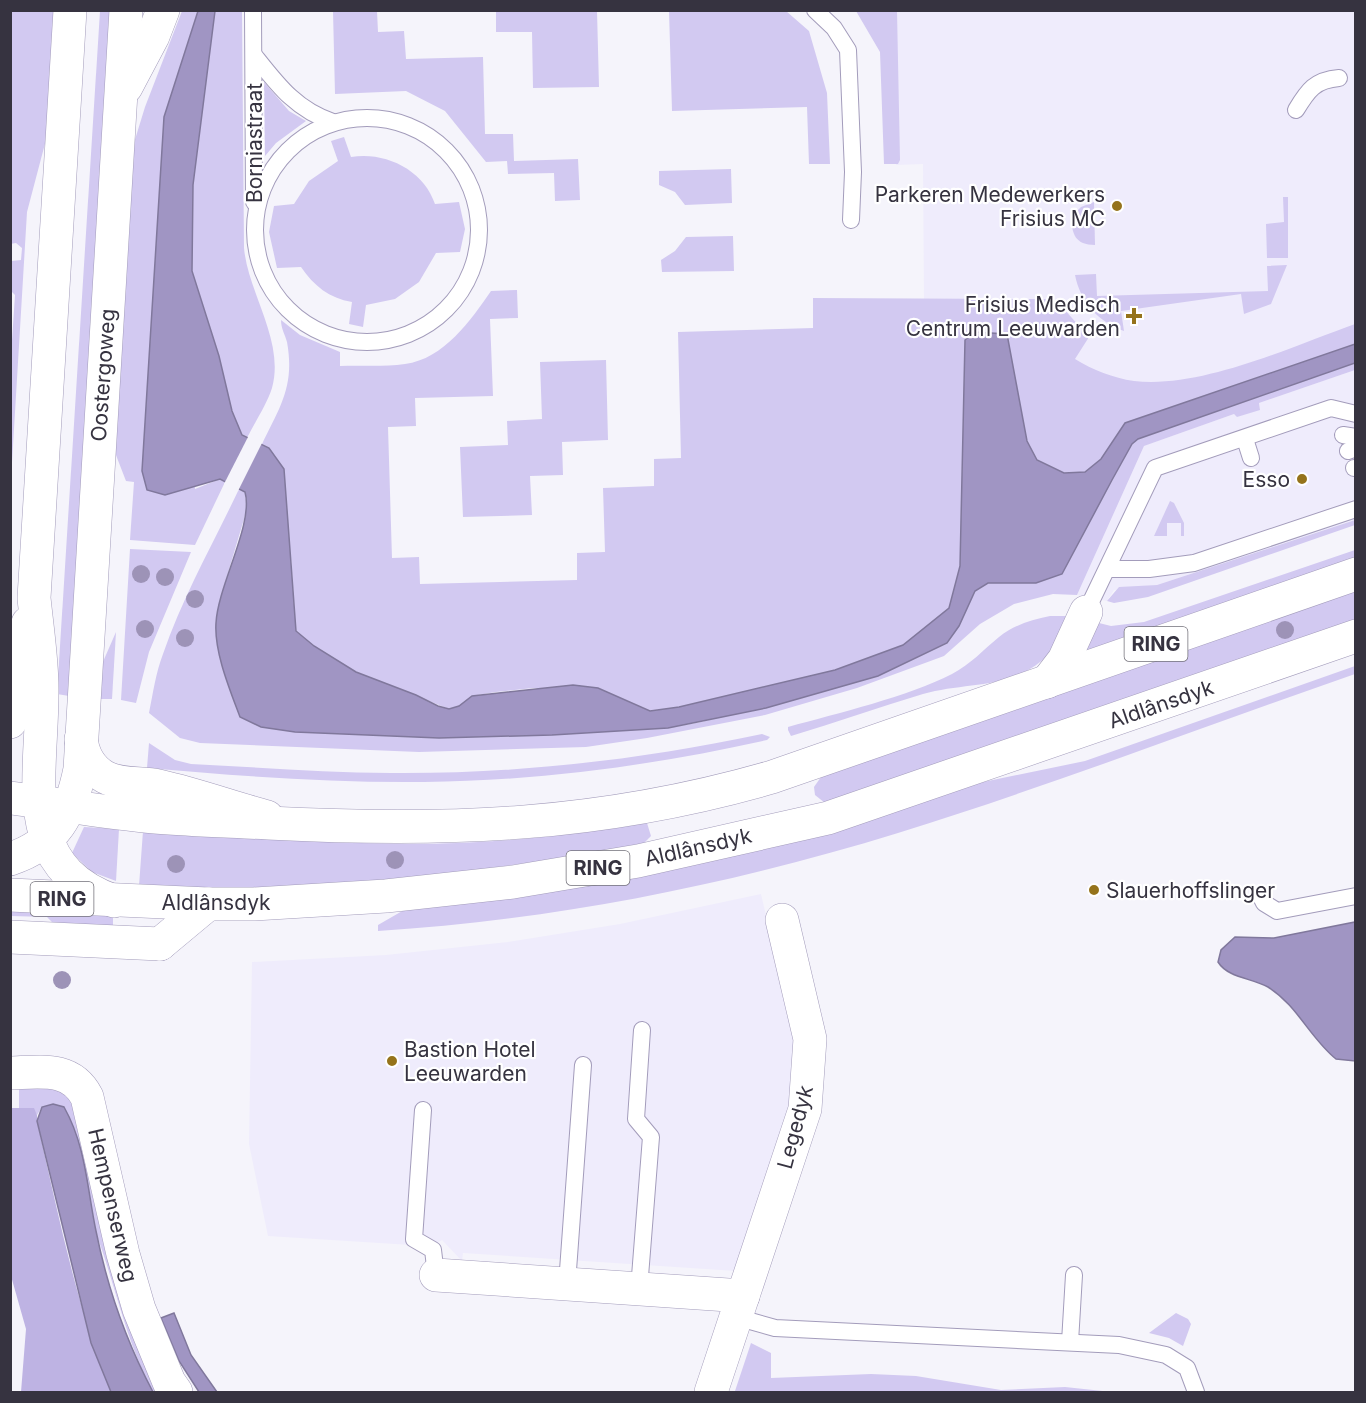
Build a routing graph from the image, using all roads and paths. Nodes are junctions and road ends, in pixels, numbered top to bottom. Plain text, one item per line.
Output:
1 (70, 10) edge
2 (126, 10) edge
3 (163, 10) edge
4 (253, 10) edge
5 (814, 10) edge
6 (254, 55) junction
7 (1339, 78) dead end
8 (121, 96) junction
9 (1296, 110) dead end
10 (333, 122) junction
11 (850, 220) dead end
12 (255, 232) junction
13 (1356, 414) edge
14 (1245, 439) junction
15 (1251, 458) dead end
16 (1356, 509) edge
17 (1108, 569) junction
18 (1356, 574) edge
19 (34, 598) junction
20 (1086, 612) joint
21 (1347, 642) edge
22 (1047, 682) junction
23 (10, 722) edge
24 (81, 739) junction
25 (41, 802) edge
26 (293, 824) junction
27 (47, 839) junction
28 (10, 859) edge
29 (10, 895) edge
30 (1260, 895) dead end
31 (1356, 896) edge
32 (114, 901) junction
33 (208, 904) junction
34 (783, 920) dead end
35 (10, 937) edge
36 (642, 1030) dead end
37 (583, 1065) dead end
38 (10, 1072) edge
39 (423, 1110) dead end
40 (436, 1275) joint
41 (1074, 1275) dead end
42 (567, 1284) junction
43 (639, 1289) junction
44 (740, 1306) junction
45 (1070, 1342) junction
46 (176, 1392) edge
47 (711, 1392) edge
48 (1196, 1392) edge

1 - 19 main road
2 - 8 main road, Oostergoweg
3 - 8 main road
4 - 6 lane, Borniastraat
5 - 11 lane
6 - 10 lane, Borniastraat
6 - 12 lane, Borniastraat
7 - 9 lane
8 - 24 main road, Oostergoweg
10 - 12 lane, Borniastraat
10 - 12 lane, Borniastraat
13 - 14 lane
14 - 15 lane
14 - 17 lane
16 - 17 lane
17 - 20 lane
18 - 22 main road, RING
19 - 23 main road
19 - 25 main road
20 - 22 main road
21 - 33 main road, Aldlânsdyk / RING
22 - 26 main road, RING
24 - 25 main road, Oostergoweg
24 - 26 main road, Oostergoweg
25 - 26 main road, RING
25 - 27 main road, Oostergoweg
27 - 28 main road, Oostergoweg
27 - 32 main road
29 - 32 main road, Aldlânsdyk / RING
30 - 31 lane
32 - 33 main road, Aldlânsdyk / RING
33 - 35 main road, Aldlânsdyk
34 - 44 main road, Legedyk
36 - 43 lane
37 - 42 lane
38 - 46 main road, Hempenserweg
39 - 40 lane
40 - 42 main road
41 - 45 lane
42 - 43 main road
43 - 44 main road
44 - 45 lane
44 - 47 main road, Legedyk
45 - 48 lane

